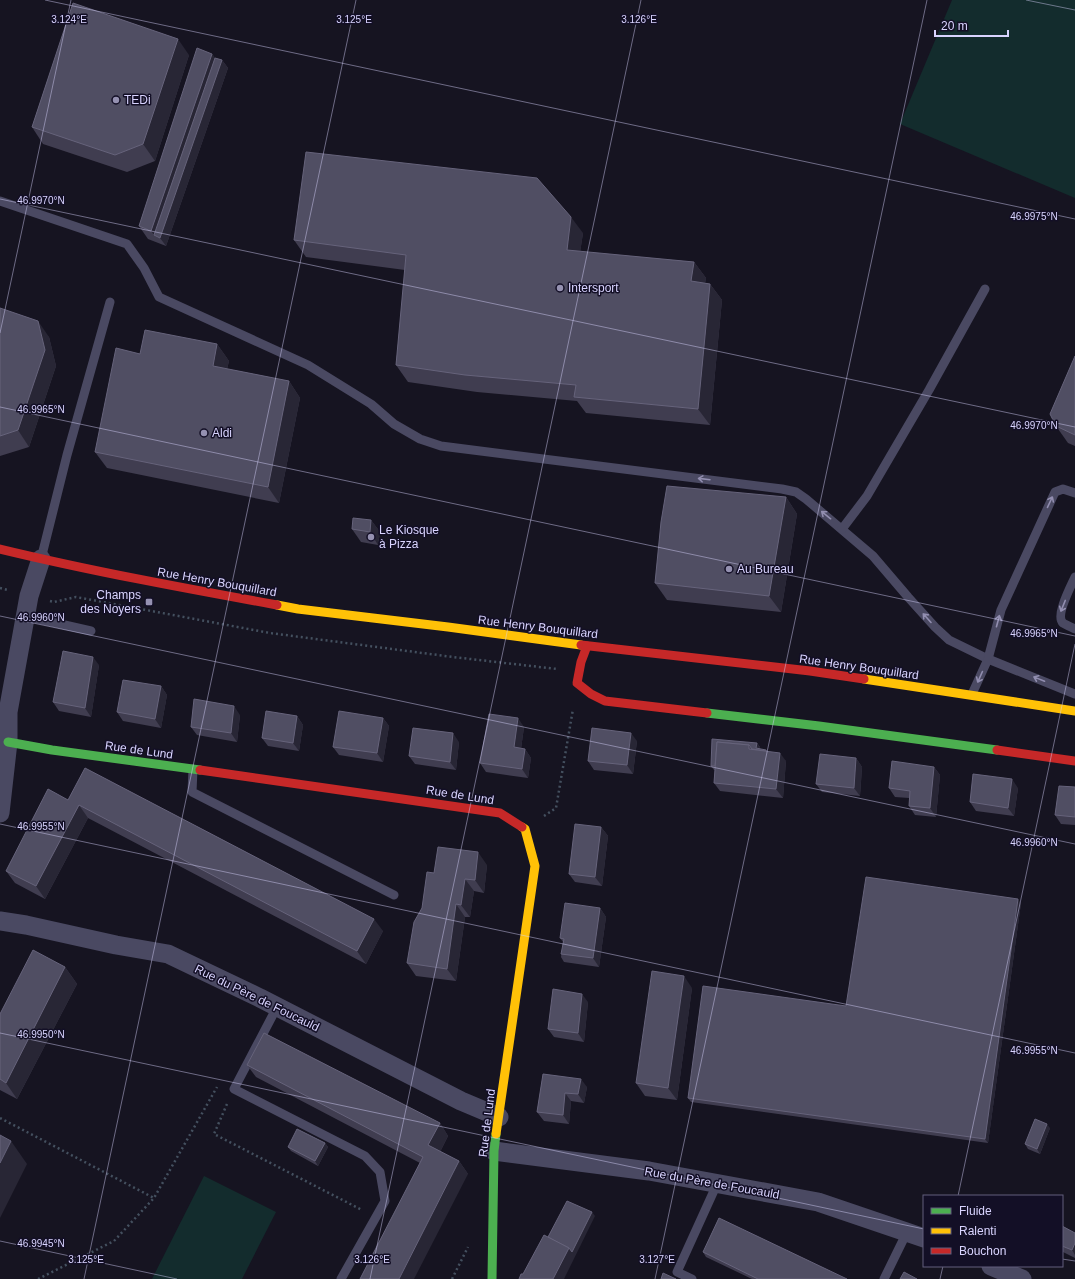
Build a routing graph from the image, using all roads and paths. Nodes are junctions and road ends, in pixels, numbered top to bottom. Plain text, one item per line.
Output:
1 (0, 201) edge
2 (985, 288) dead end
3 (110, 302) dead end
4 (1075, 494) edge
5 (842, 529) junction
6 (0, 549) edge
7 (41, 560) junction
8 (1075, 578) edge
9 (25, 616) junction
10 (1075, 629) edge
11 (91, 632) dead end
12 (587, 646) junction
13 (988, 659) junction
14 (578, 683) junction
15 (1075, 694) edge
16 (972, 695) junction
17 (1075, 712) edge
18 (8, 742) junction
19 (1075, 761) edge
20 (193, 770) junction
21 (0, 814) edge
22 (525, 829) junction
23 (394, 895) dead end
24 (0, 921) edge
25 (277, 1007) junction
26 (220, 1082) dead end
27 (234, 1089) junction
28 (500, 1117) junction
29 (0, 1118) edge
30 (494, 1151) junction
31 (717, 1184) junction
32 (154, 1198) junction
33 (376, 1217) junction
34 (916, 1235) edge
35 (993, 1267) edge
36 (38, 1279) edge
37 (341, 1279) edge
38 (492, 1279) edge
39 (692, 1279) edge
40 (884, 1279) edge
41 (1022, 1279) edge

5 -> 1 lane
2 - 5 lane
3 - 7 lane
13 -> 4 lane
13 -> 5 lane
6 - 7 street, Rue Henry Bouquillard
7 - 9 street
7 - 12 street, Rue Henry Bouquillard
8 -> 10 lane
9 - 11 lane
9 - 18 street
12 - 14 street
12 - 16 street, Rue Henry Bouquillard
15 -> 13 lane
13 -> 16 lane
14 - 19 street
14 - 22 path
16 - 17 street, Rue Henry Bouquillard
18 - 20 street, Rue de Lund
18 - 21 street
20 - 22 street, Rue de Lund
20 - 23 lane
22 - 28 street, Rue de Lund
24 - 25 street, Rue du Père de Foucauld
25 - 27 lane
25 - 28 street, Rue du Père de Foucauld
26 - 32 path
27 - 33 lane
27 - 33 path
28 - 30 street, Rue de Lund
29 - 32 path
30 - 31 street, Rue du Père de Foucauld
30 - 38 street, Rue de Lund
31 - 34 street, Rue du Père de Foucauld
31 - 39 lane
32 - 36 path
33 - 37 lane
34 - 40 lane
35 - 41 street

